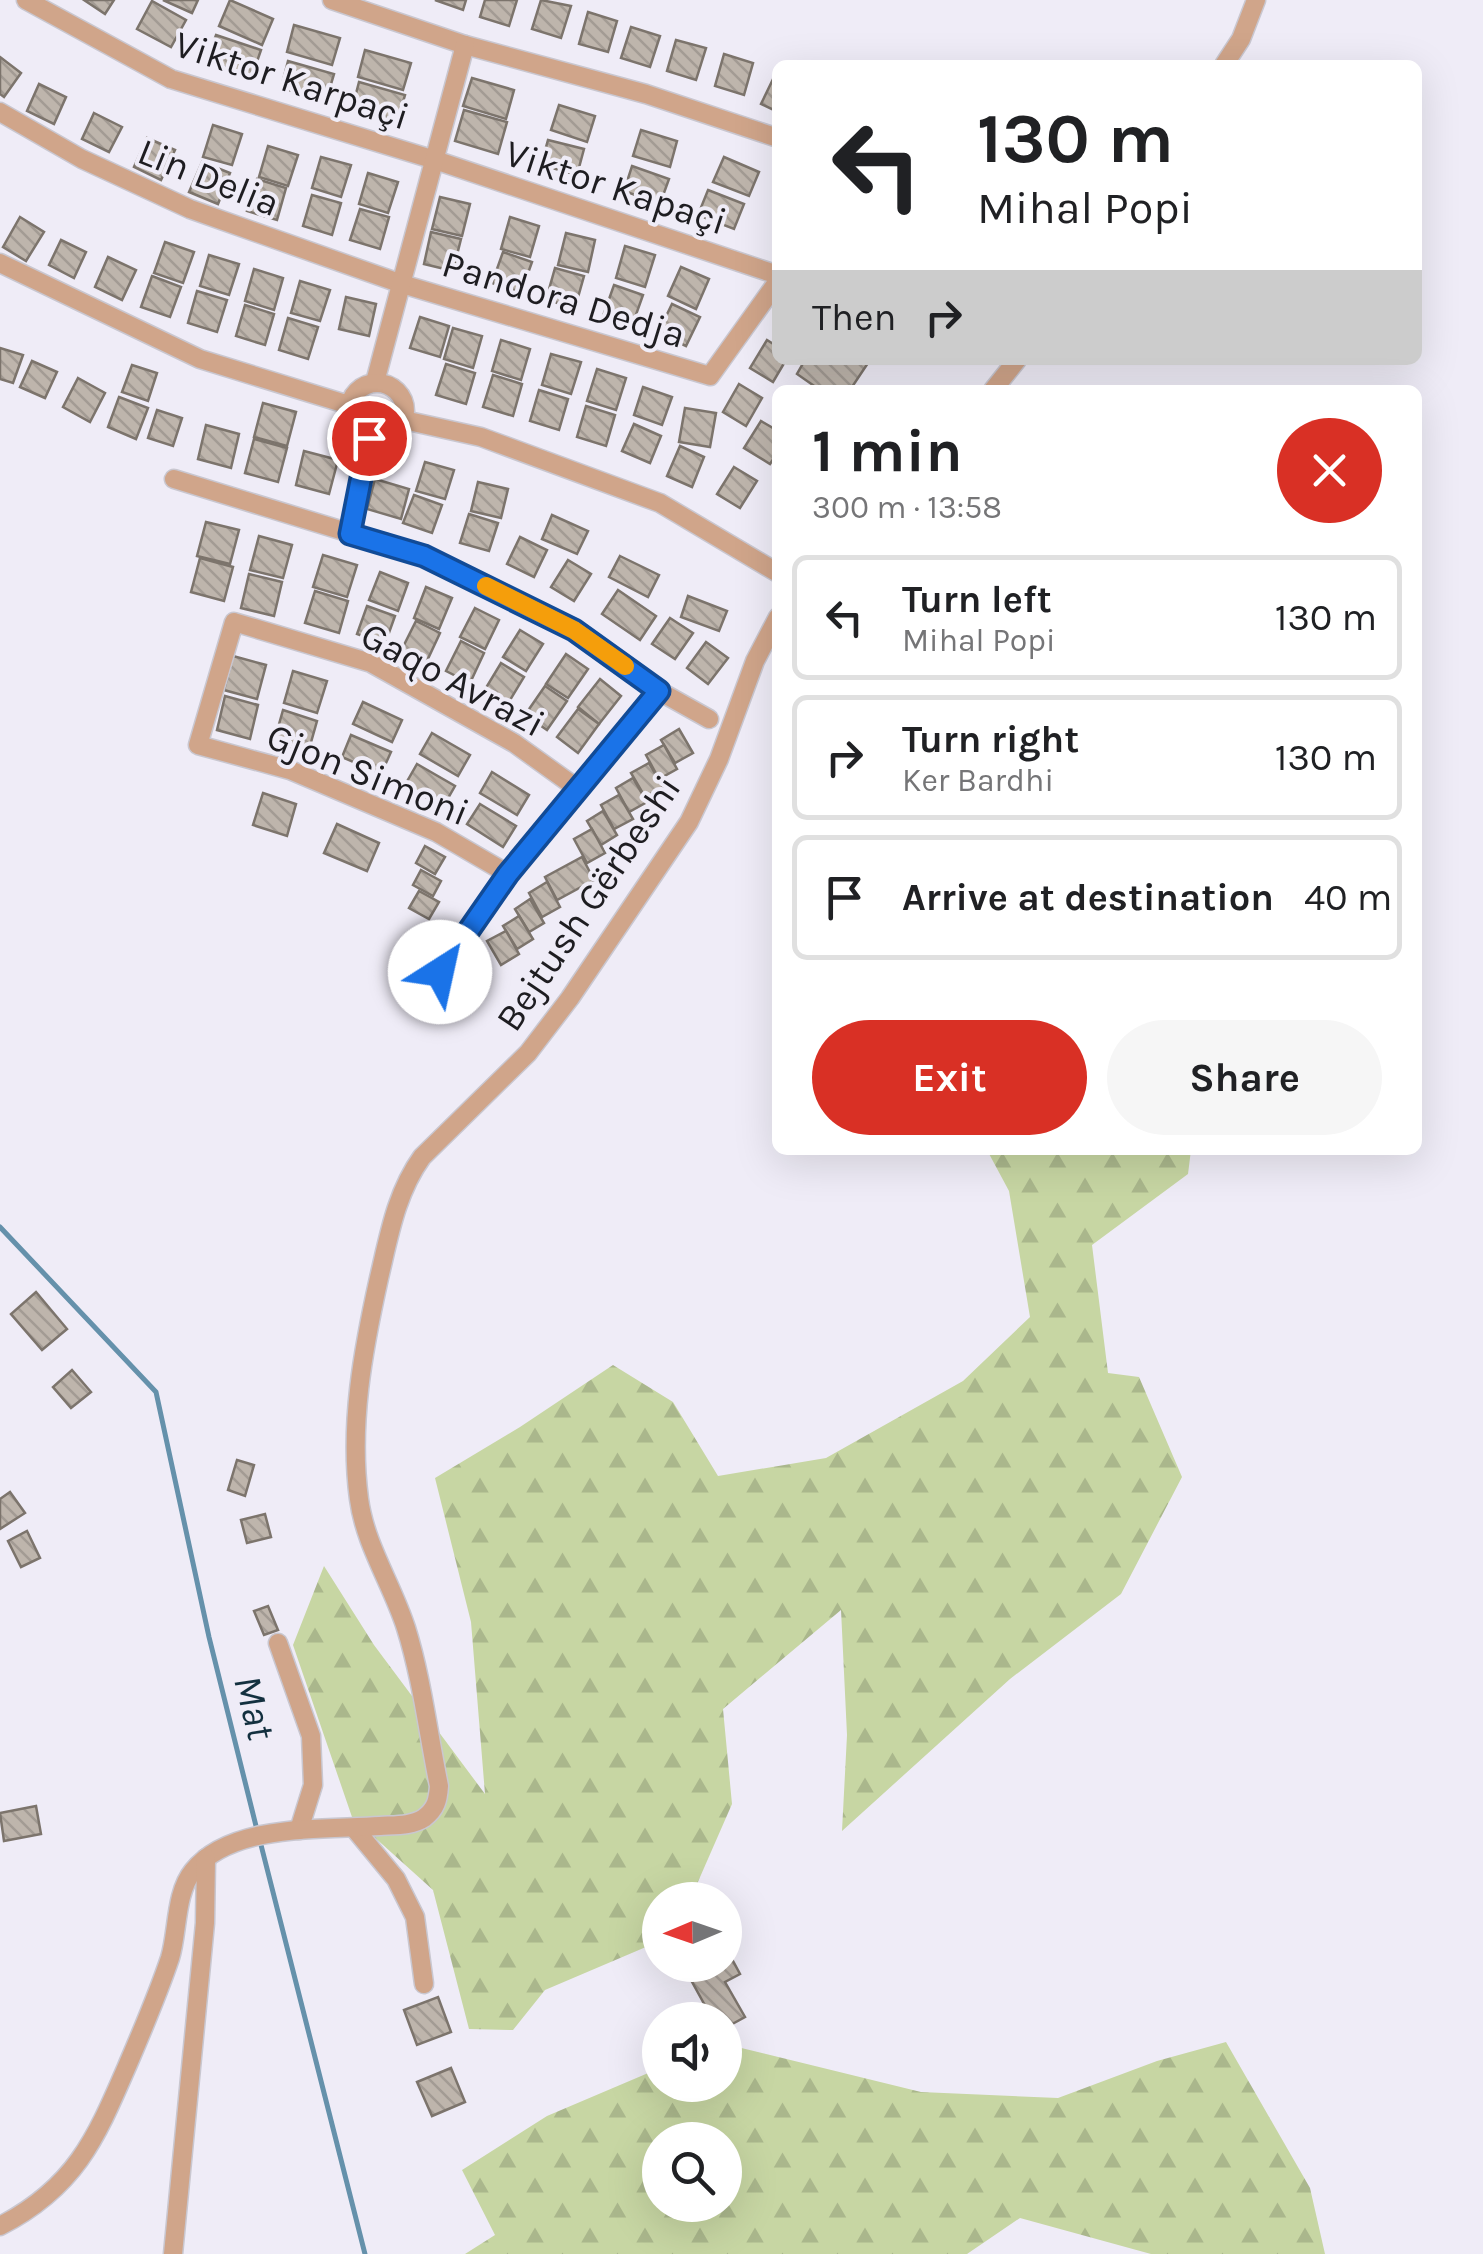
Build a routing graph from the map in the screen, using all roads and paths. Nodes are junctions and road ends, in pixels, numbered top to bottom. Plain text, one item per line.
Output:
1 (26, 0) edge
2 (332, 0) edge
3 (1256, 0) edge
4 (465, 46) junction
5 (1227, 60) edge
6 (0, 112) edge
7 (772, 136) edge
8 (434, 160) junction
9 (0, 263) edge
10 (772, 276) edge
11 (402, 284) junction
12 (772, 287) edge
13 (1013, 365) edge
14 (376, 382) junction
15 (998, 385) edge
16 (349, 405) junction
17 (404, 420) junction
18 (369, 438) junction
19 (174, 479) dead end
20 (350, 534) junction
21 (772, 569) edge
22 (234, 622) joint
23 (772, 628) edge
24 (659, 691) junction
25 (709, 720) dead end
26 (578, 789) junction
27 (508, 874) junction
28 (440, 972) dead end
29 (278, 1642) dead end
30 (354, 1828) junction
31 (299, 1830) junction
32 (206, 1858) junction
33 (424, 1984) dead end
34 (0, 2226) edge
35 (173, 2254) edge

1 - 8 street, Viktor Karpaçi
2 - 4 street
3 - 5 street
4 - 7 street
4 - 8 street
6 - 11 street, Lin Delia
8 - 10 street, Viktor Kapaçi
8 - 11 street
9 - 16 street
11 - 12 street, Pandora Dedja
11 - 14 street
13 - 15 street
14 - 16 street
14 - 17 street
16 - 18 street
17 - 18 street
17 - 21 street
18 - 20 street
19 - 20 street
20 - 24 street
22 - 26 street, Gaqo Avrazi
22 - 27 street, Gjon Simoni
23 - 30 street, Bejtush Gërbeshi
24 - 25 street
24 - 26 street
26 - 27 street
27 - 28 street
29 - 31 street
30 - 31 street, Bejtush Gërbeshi
30 - 33 street
31 - 32 street, Bejtush Gërbeshi
32 - 34 street
32 - 35 street

